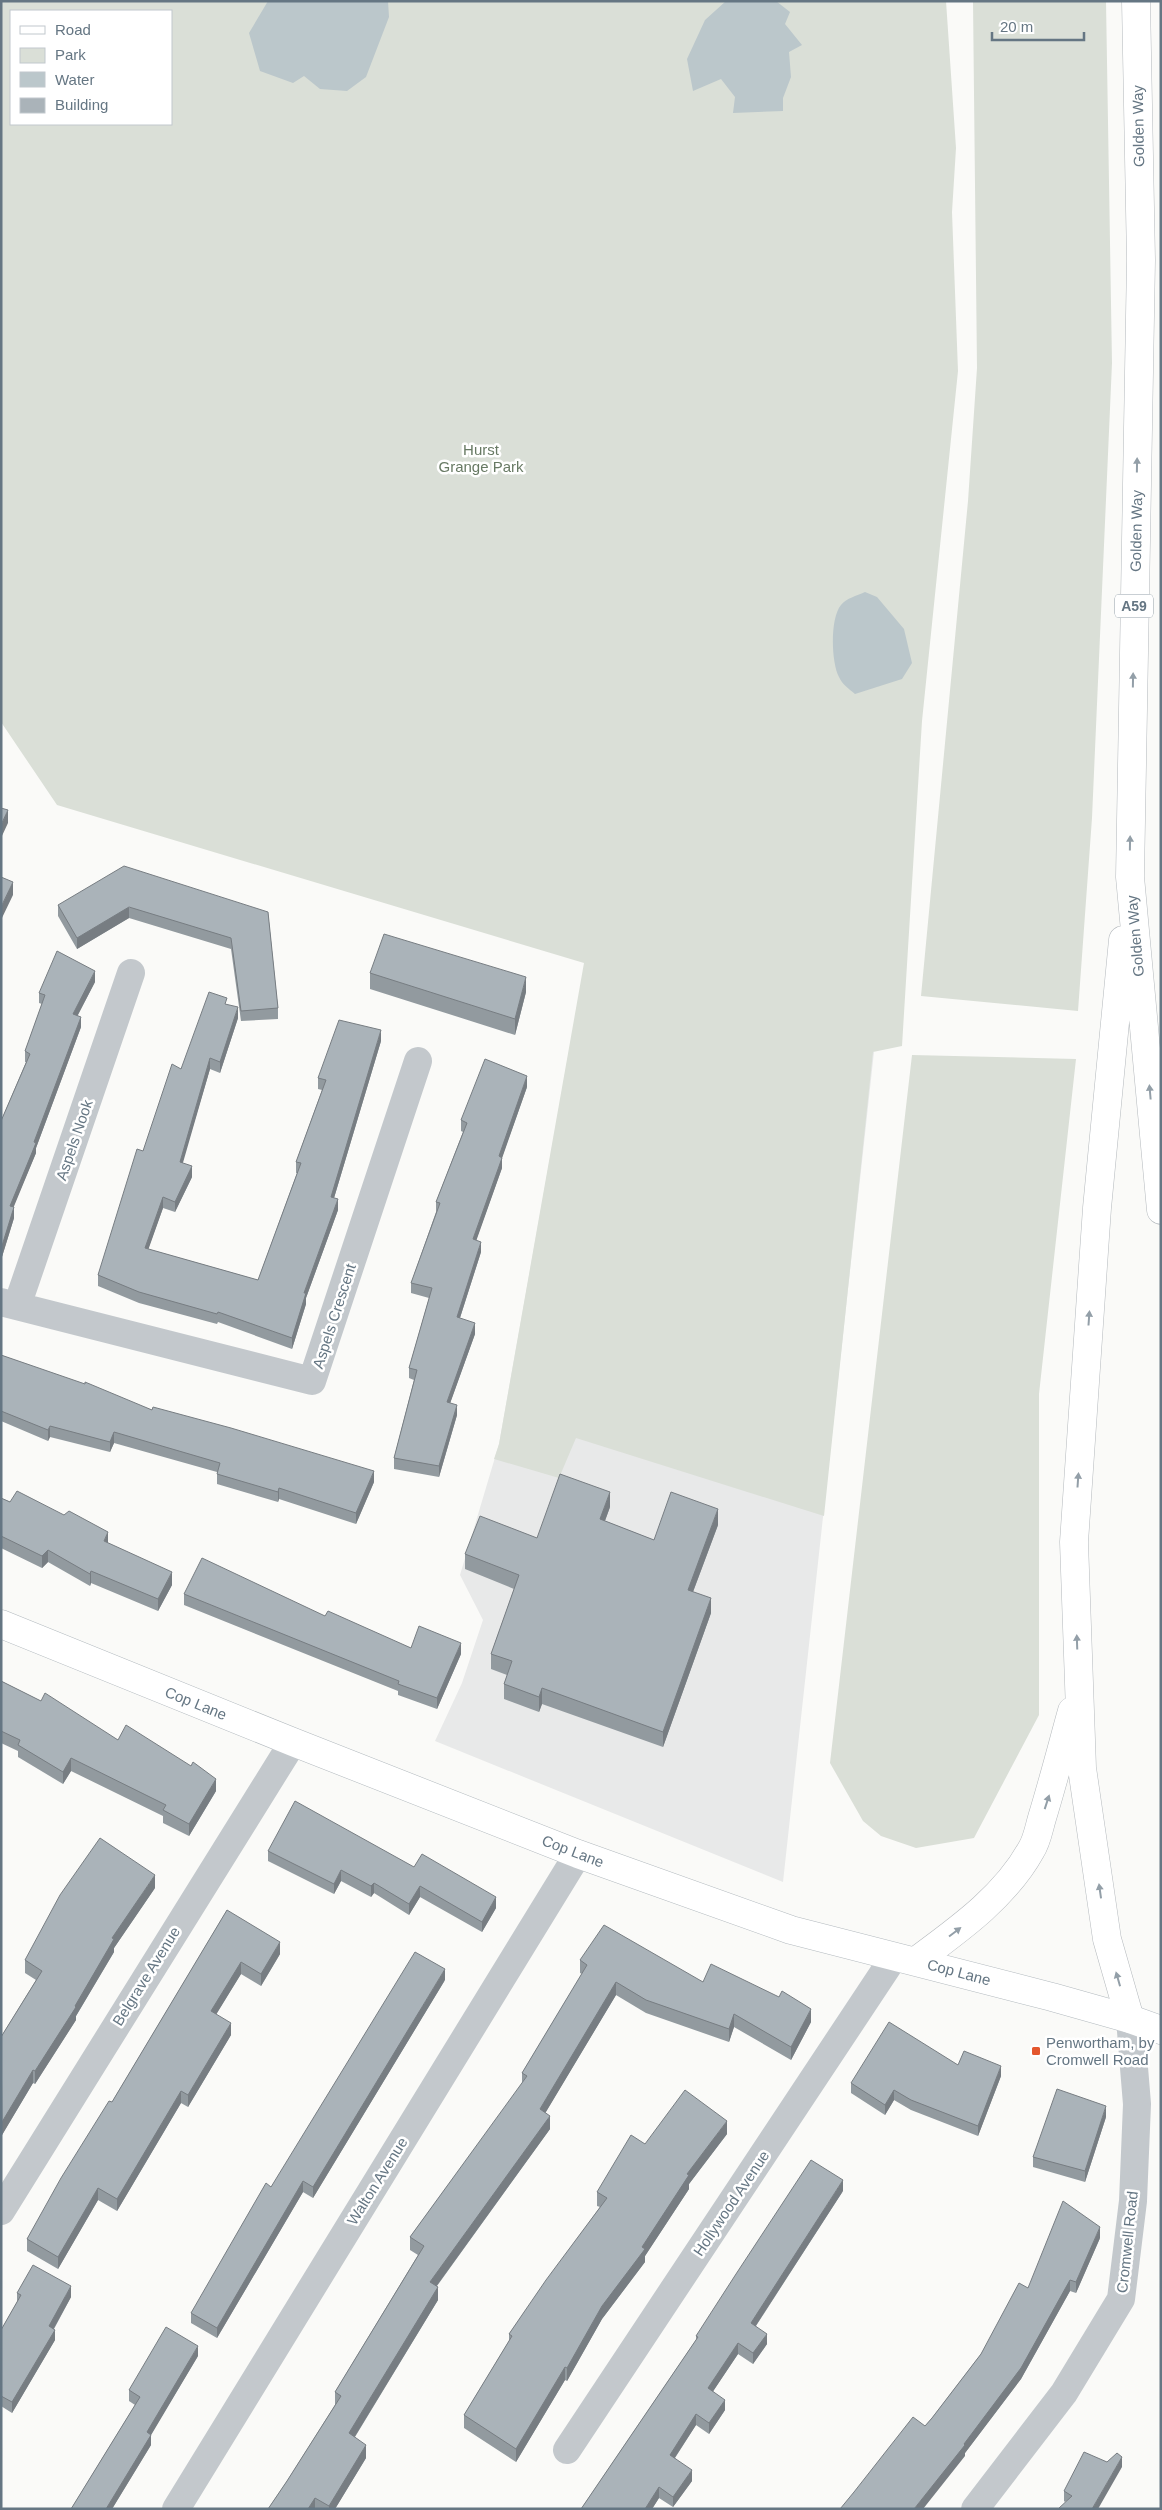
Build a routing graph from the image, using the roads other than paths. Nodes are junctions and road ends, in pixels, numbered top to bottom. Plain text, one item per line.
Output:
1 (1136, 1) edge
2 (1130, 877) junction
3 (131, 973) dead end
4 (418, 1061) dead end
5 (1161, 1210) edge
6 (9, 1304) edge
7 (1, 1624) edge
8 (1079, 1684) junction
9 (293, 1742) junction
10 (578, 1854) junction
11 (905, 1959) junction
12 (1130, 2019) junction
13 (1161, 2030) edge
14 (1, 2211) edge
15 (567, 2450) dead end
16 (176, 2509) edge
17 (975, 2509) edge

2 -> 1 main road, Golden Way / A59
5 -> 2 main road, Golden Way / A59
8 -> 2 main road
3 - 6 street, Aspels Nook
4 - 6 street, Aspels Crescent
7 - 9 main road, Cop Lane
11 -> 8 main road
12 -> 8 main road
9 - 10 main road, Cop Lane
9 - 14 street, Belgrave Avenue
10 - 11 main road, Cop Lane
10 - 16 street, Walton Avenue
11 - 12 main road, Cop Lane
11 - 15 street, Hollywood Avenue
12 - 13 main road, Cop Lane
12 - 17 street, Cromwell Road

